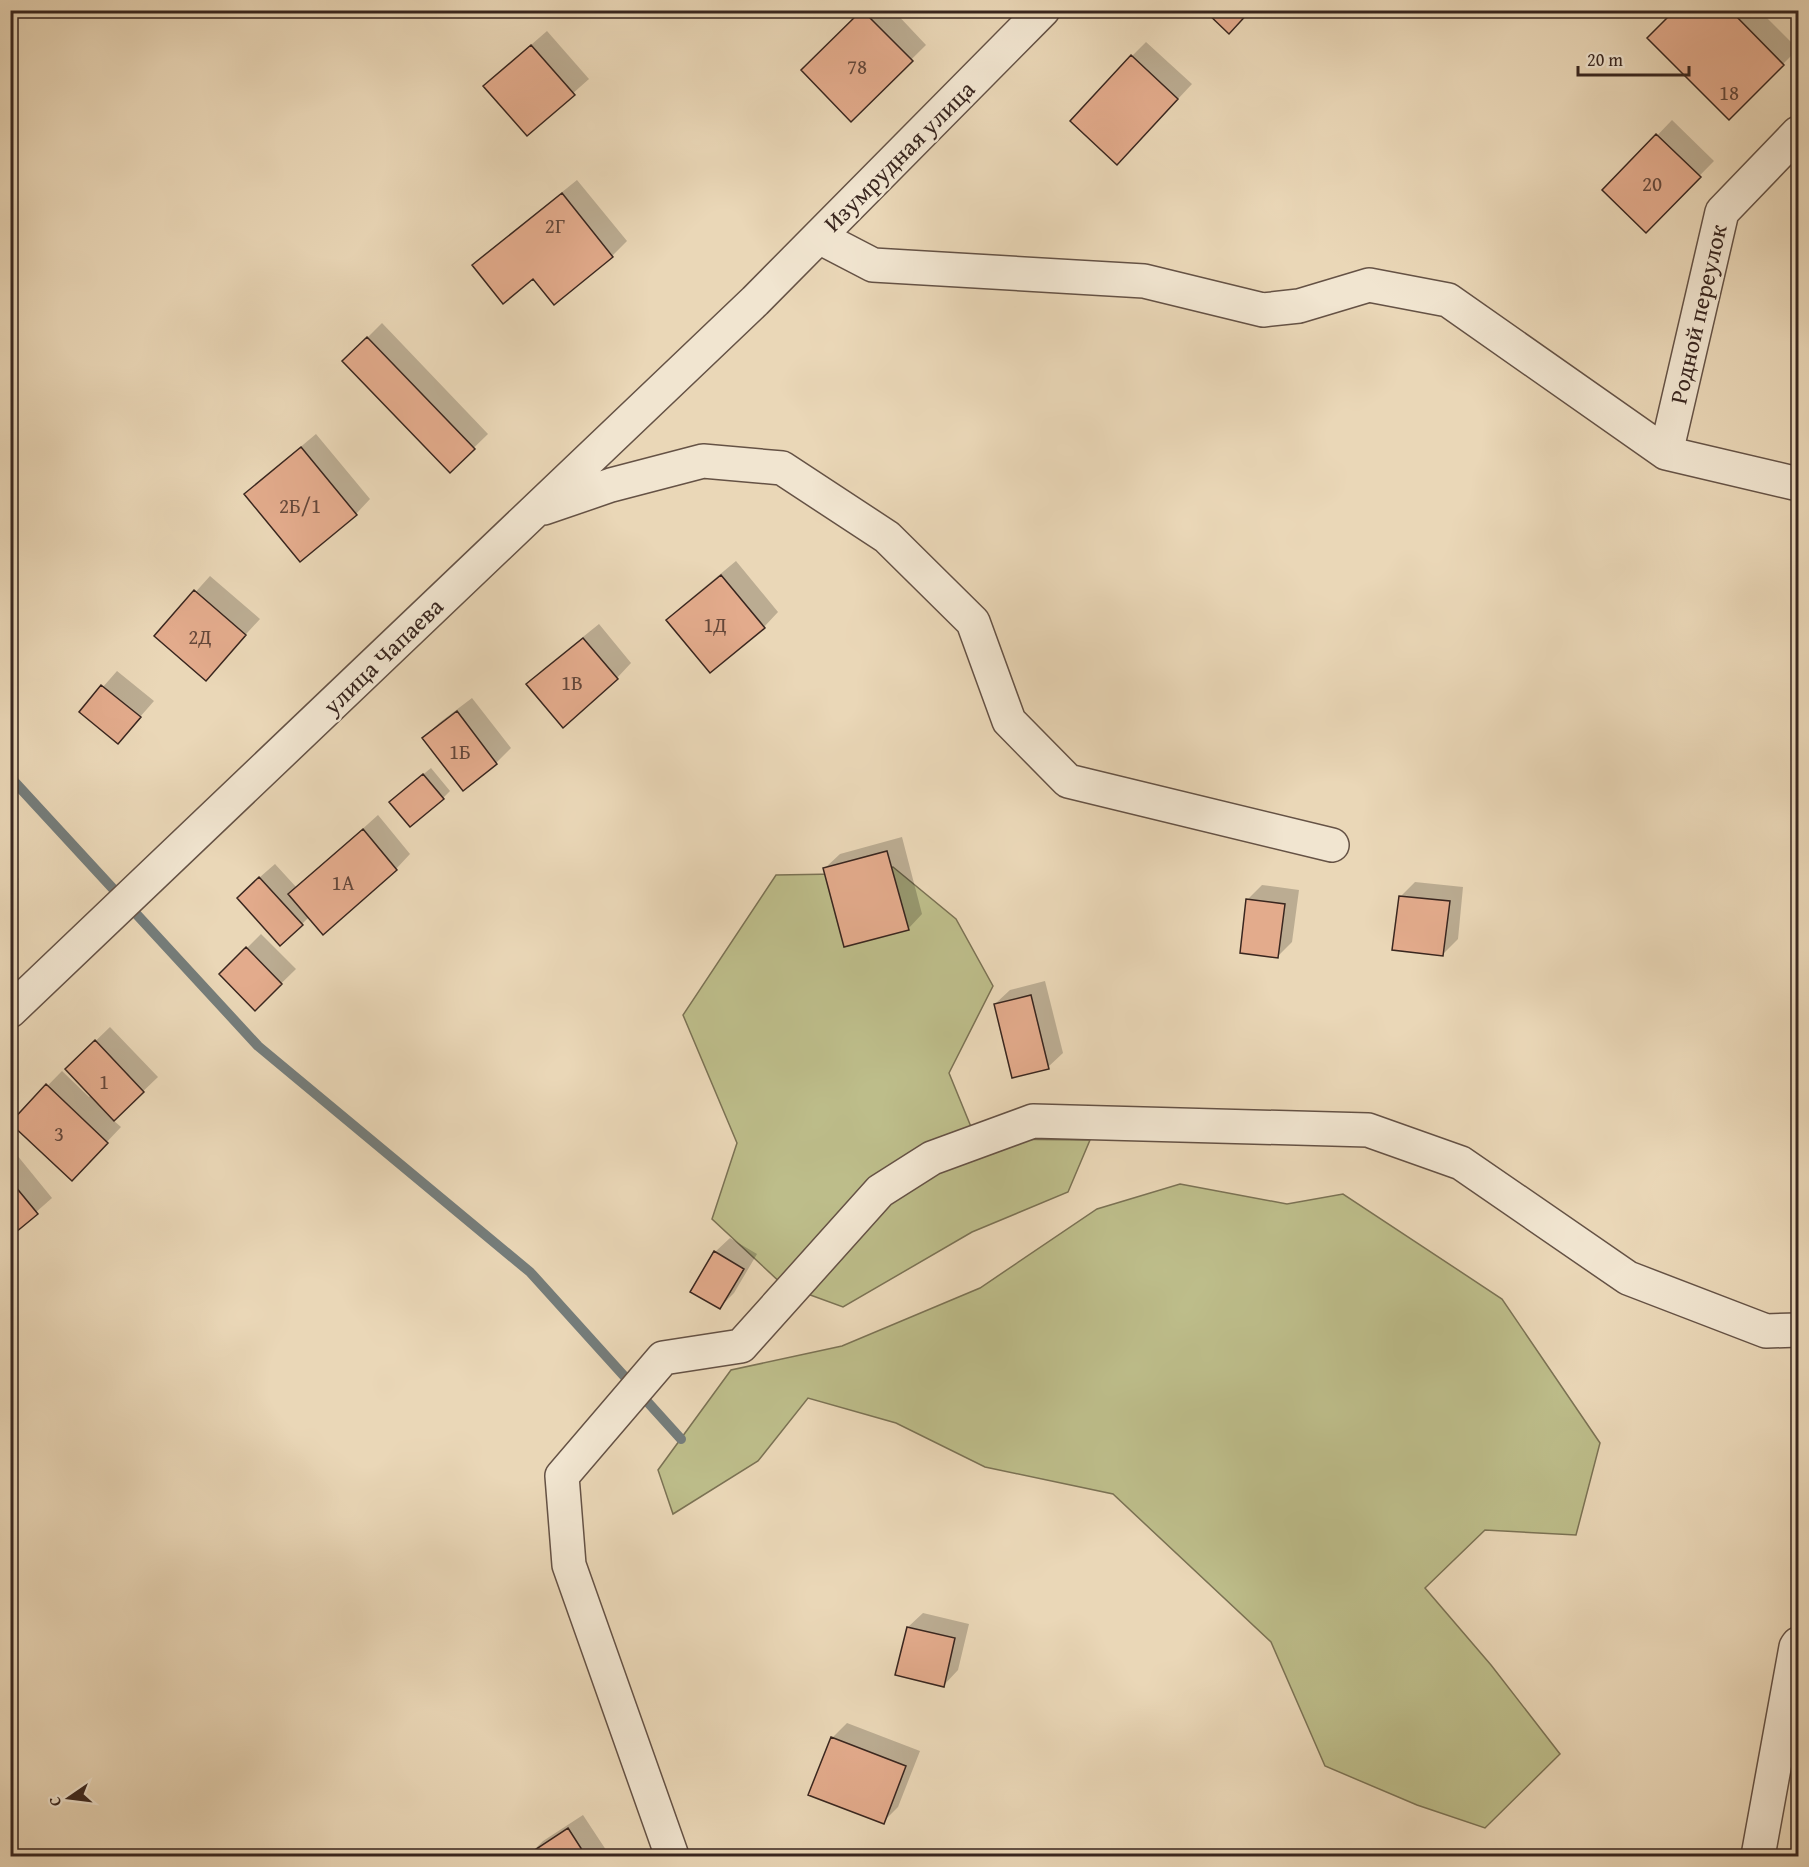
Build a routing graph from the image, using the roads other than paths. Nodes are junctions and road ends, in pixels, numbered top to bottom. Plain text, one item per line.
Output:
1 (1042, 10) edge
2 (1798, 133) edge
3 (819, 237) junction
4 (755, 301) joint
5 (1666, 453) junction
6 (1798, 484) edge
7 (534, 512) junction
8 (1332, 845) dead end
9 (10, 1011) edge
10 (1798, 1330) edge
11 (1798, 1644) edge
12 (672, 1857) edge
13 (1758, 1857) edge

1 - 3 street, Изумрудная улица
2 - 5 street, Родной переулок
3 - 4 street, Изумрудная улица
3 - 5 street
4 - 7 street, улица Чапаева
5 - 6 street
7 - 8 street
7 - 9 street, улица Чапаева
10 - 12 street
11 - 13 street

